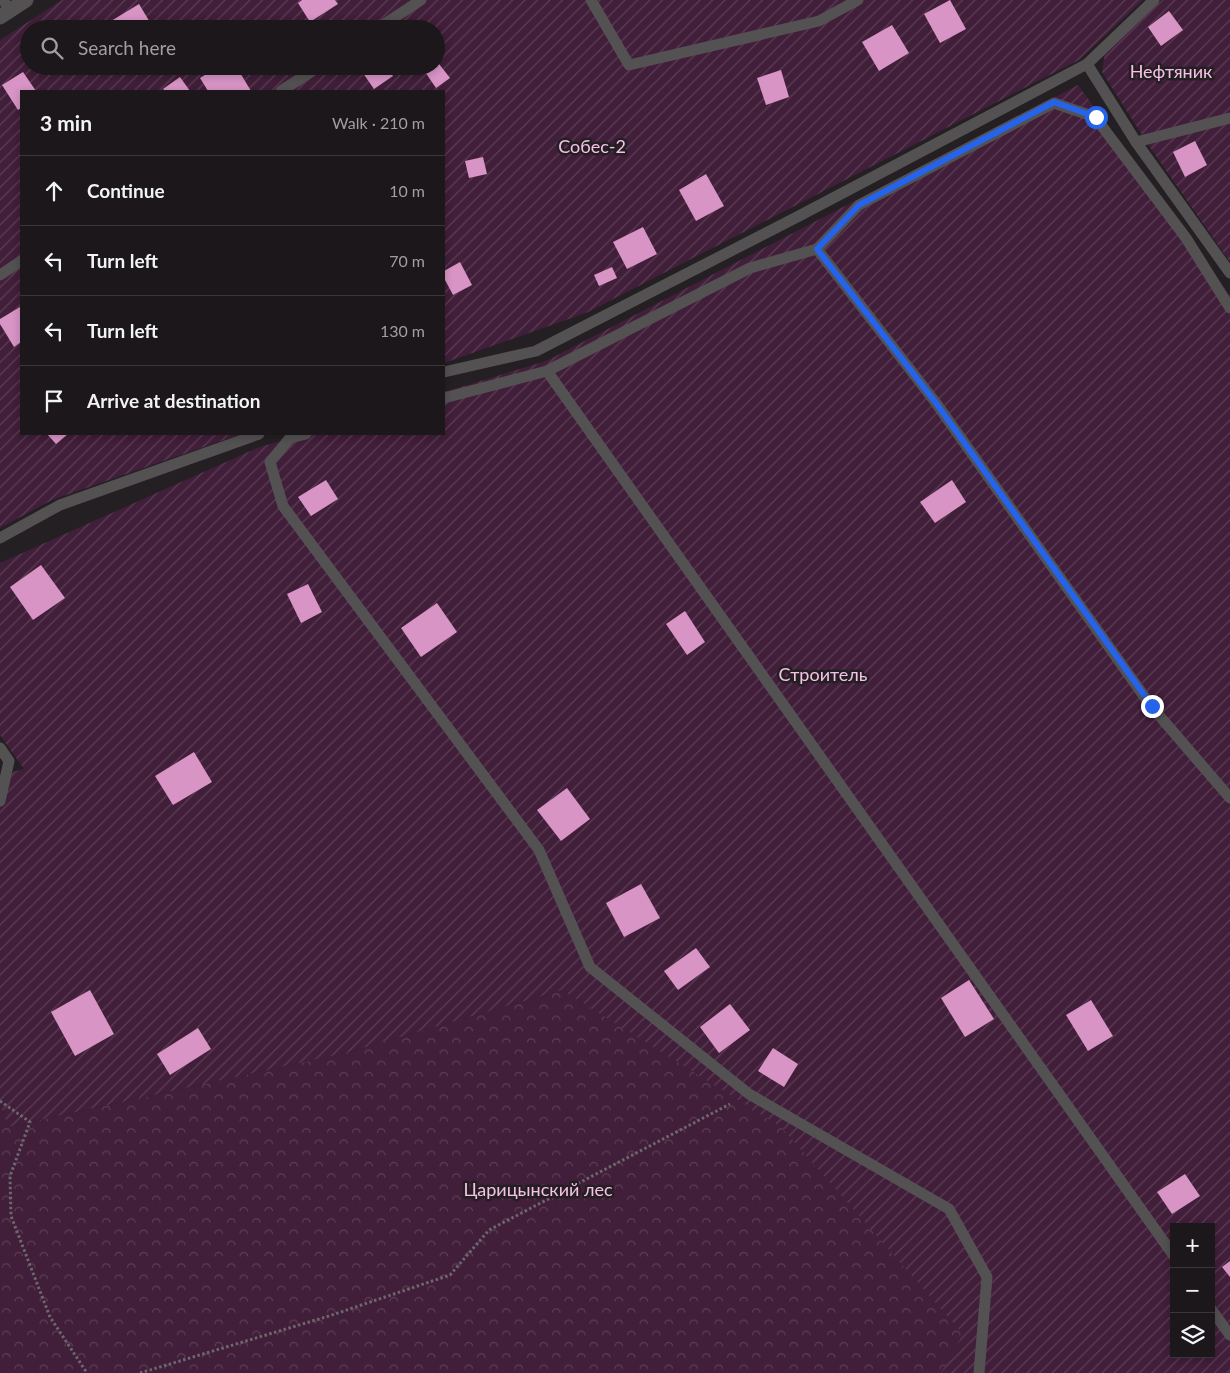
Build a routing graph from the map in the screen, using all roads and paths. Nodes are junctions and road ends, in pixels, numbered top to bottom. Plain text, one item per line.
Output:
1 (26, 0) edge
2 (421, 0) edge
3 (591, 0) edge
4 (858, 0) edge
5 (1154, 0) edge
6 (4, 9) edge
7 (391, 20) edge
8 (1087, 64) junction
9 (306, 75) edge
10 (283, 90) edge
11 (1230, 118) edge
12 (1136, 142) junction
13 (817, 249) junction
14 (20, 262) edge
15 (1230, 272) edge
16 (0, 275) edge
17 (1230, 308) edge
18 (547, 371) junction
19 (445, 372) edge
20 (445, 398) edge
21 (256, 435) edge
22 (302, 435) edge
23 (0, 538) edge
24 (0, 748) edge
25 (1230, 798) edge
26 (0, 801) edge
27 (749, 1094) junction
28 (0, 1101) edge
29 (1170, 1250) edge
30 (1214, 1313) edge
31 (1230, 1335) edge
32 (87, 1373) edge
33 (140, 1373) edge
34 (979, 1373) edge

1 - 6 street
2 - 7 lane
3 - 4 lane
5 - 8 lane
8 - 12 lane
8 - 19 lane
9 - 10 lane
11 - 12 lane
12 - 15 lane
13 - 17 lane
13 - 18 lane
13 - 25 lane
14 - 16 lane
18 - 20 lane
18 - 29 lane
21 - 23 lane
22 - 27 lane
24 - 26 lane
27 - 33 path
27 - 34 lane
28 - 32 path
30 - 31 lane

